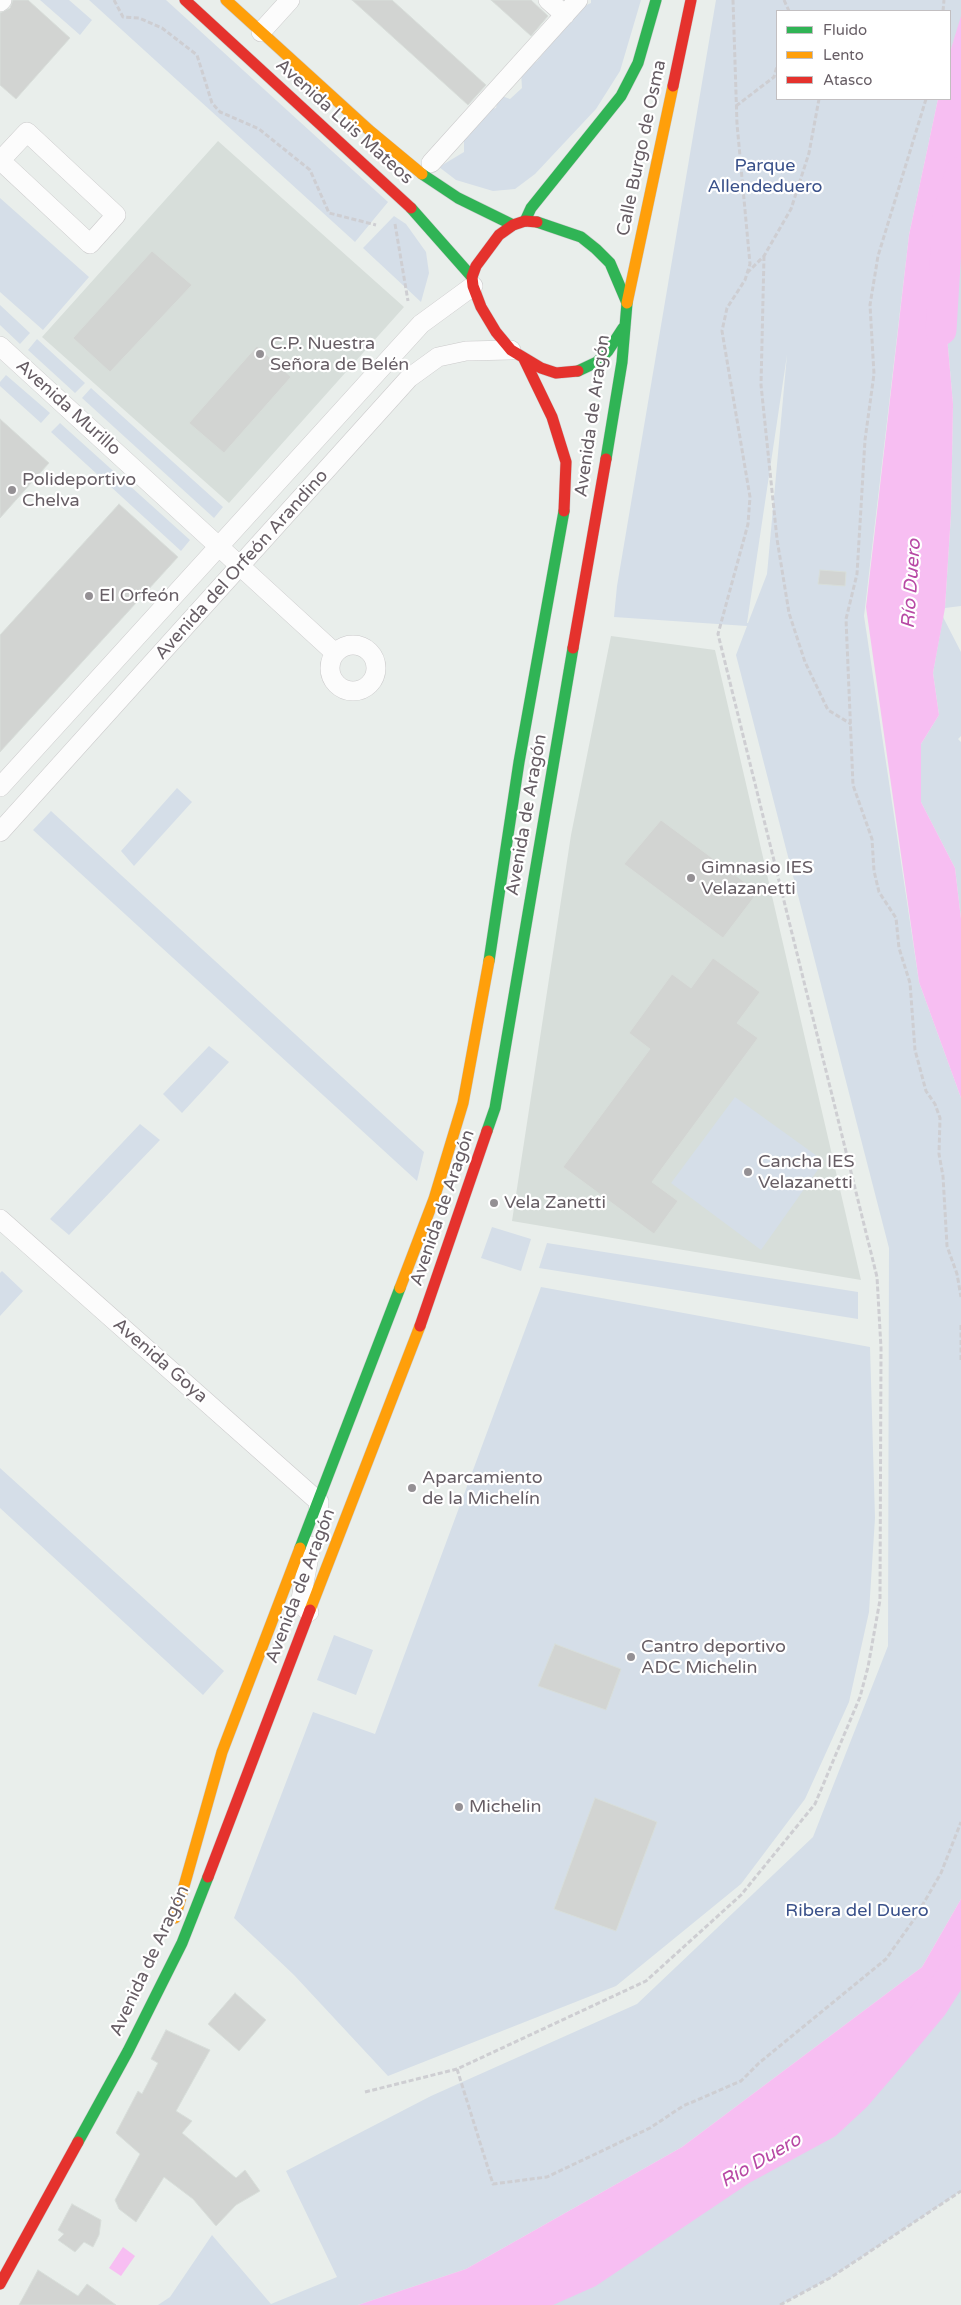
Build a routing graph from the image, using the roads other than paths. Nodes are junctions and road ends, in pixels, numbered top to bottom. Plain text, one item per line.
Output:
1 (185, 0) edge
2 (226, 0) edge
3 (290, 0) edge
4 (548, 0) edge
5 (578, 0) edge
6 (656, 0) edge
7 (691, 0) edge
8 (565, 15) junction
9 (262, 32) junction
10 (0, 161) edge
11 (431, 163) dead end
12 (559, 174) junction
13 (524, 199) dead end
14 (507, 207) dead end
15 (491, 214) junction
16 (525, 221) junction
17 (513, 225) junction
18 (472, 281) junction
19 (627, 304) junction
20 (623, 328) junction
21 (0, 346) edge
22 (518, 354) junction
23 (219, 546) junction
24 (242, 566) junction
25 (335, 653) dead end
26 (1, 785) edge
27 (0, 832) edge
28 (0, 1219) edge
29 (320, 1502) junction
30 (309, 1612) junction
31 (170, 1934) dead end
32 (164, 1952) dead end
33 (128, 2051) junction
34 (0, 2284) edge

1 - 18 main road, Avenida Luis Mateos
2 - 9 main road, Avenida Luis Mateos
3 - 9 street
4 - 8 street
5 - 8 street
6 - 12 main road, Calle Burgo de Osma
7 - 19 main road, Calle Burgo de Osma
8 - 11 street
9 - 15 main road, Avenida Luis Mateos
10 - 10 street
12 - 13 main road, Calle Burgo de Osma
12 - 16 main road, Calle Burgo de Osma
14 - 15 main road
15 - 17 main road, Avenida Luis Mateos
16 - 17 main road
16 - 19 main road
17 - 18 main road
18 - 22 main road
18 - 23 street, Avenida del Orfeón Arandino
19 - 20 main road
20 - 22 main road
20 - 30 main road, Avenida de Aragón
21 - 23 street, Avenida Murillo
22 - 24 street, Avenida del Orfeón Arandino
22 - 29 main road, Avenida de Aragón
23 - 24 street, Avenida Murillo
23 - 26 street, Avenida del Orfeón Arandino
24 - 25 street, Avenida Murillo
24 - 27 street, Avenida del Orfeón Arandino
28 - 29 street, Avenida Goya
29 - 30 street
29 - 31 main road, Avenida de Aragón
30 - 33 main road, Avenida de Aragón
32 - 33 main road, Avenida de Aragón
33 - 34 main road, Avenida de Aragón

